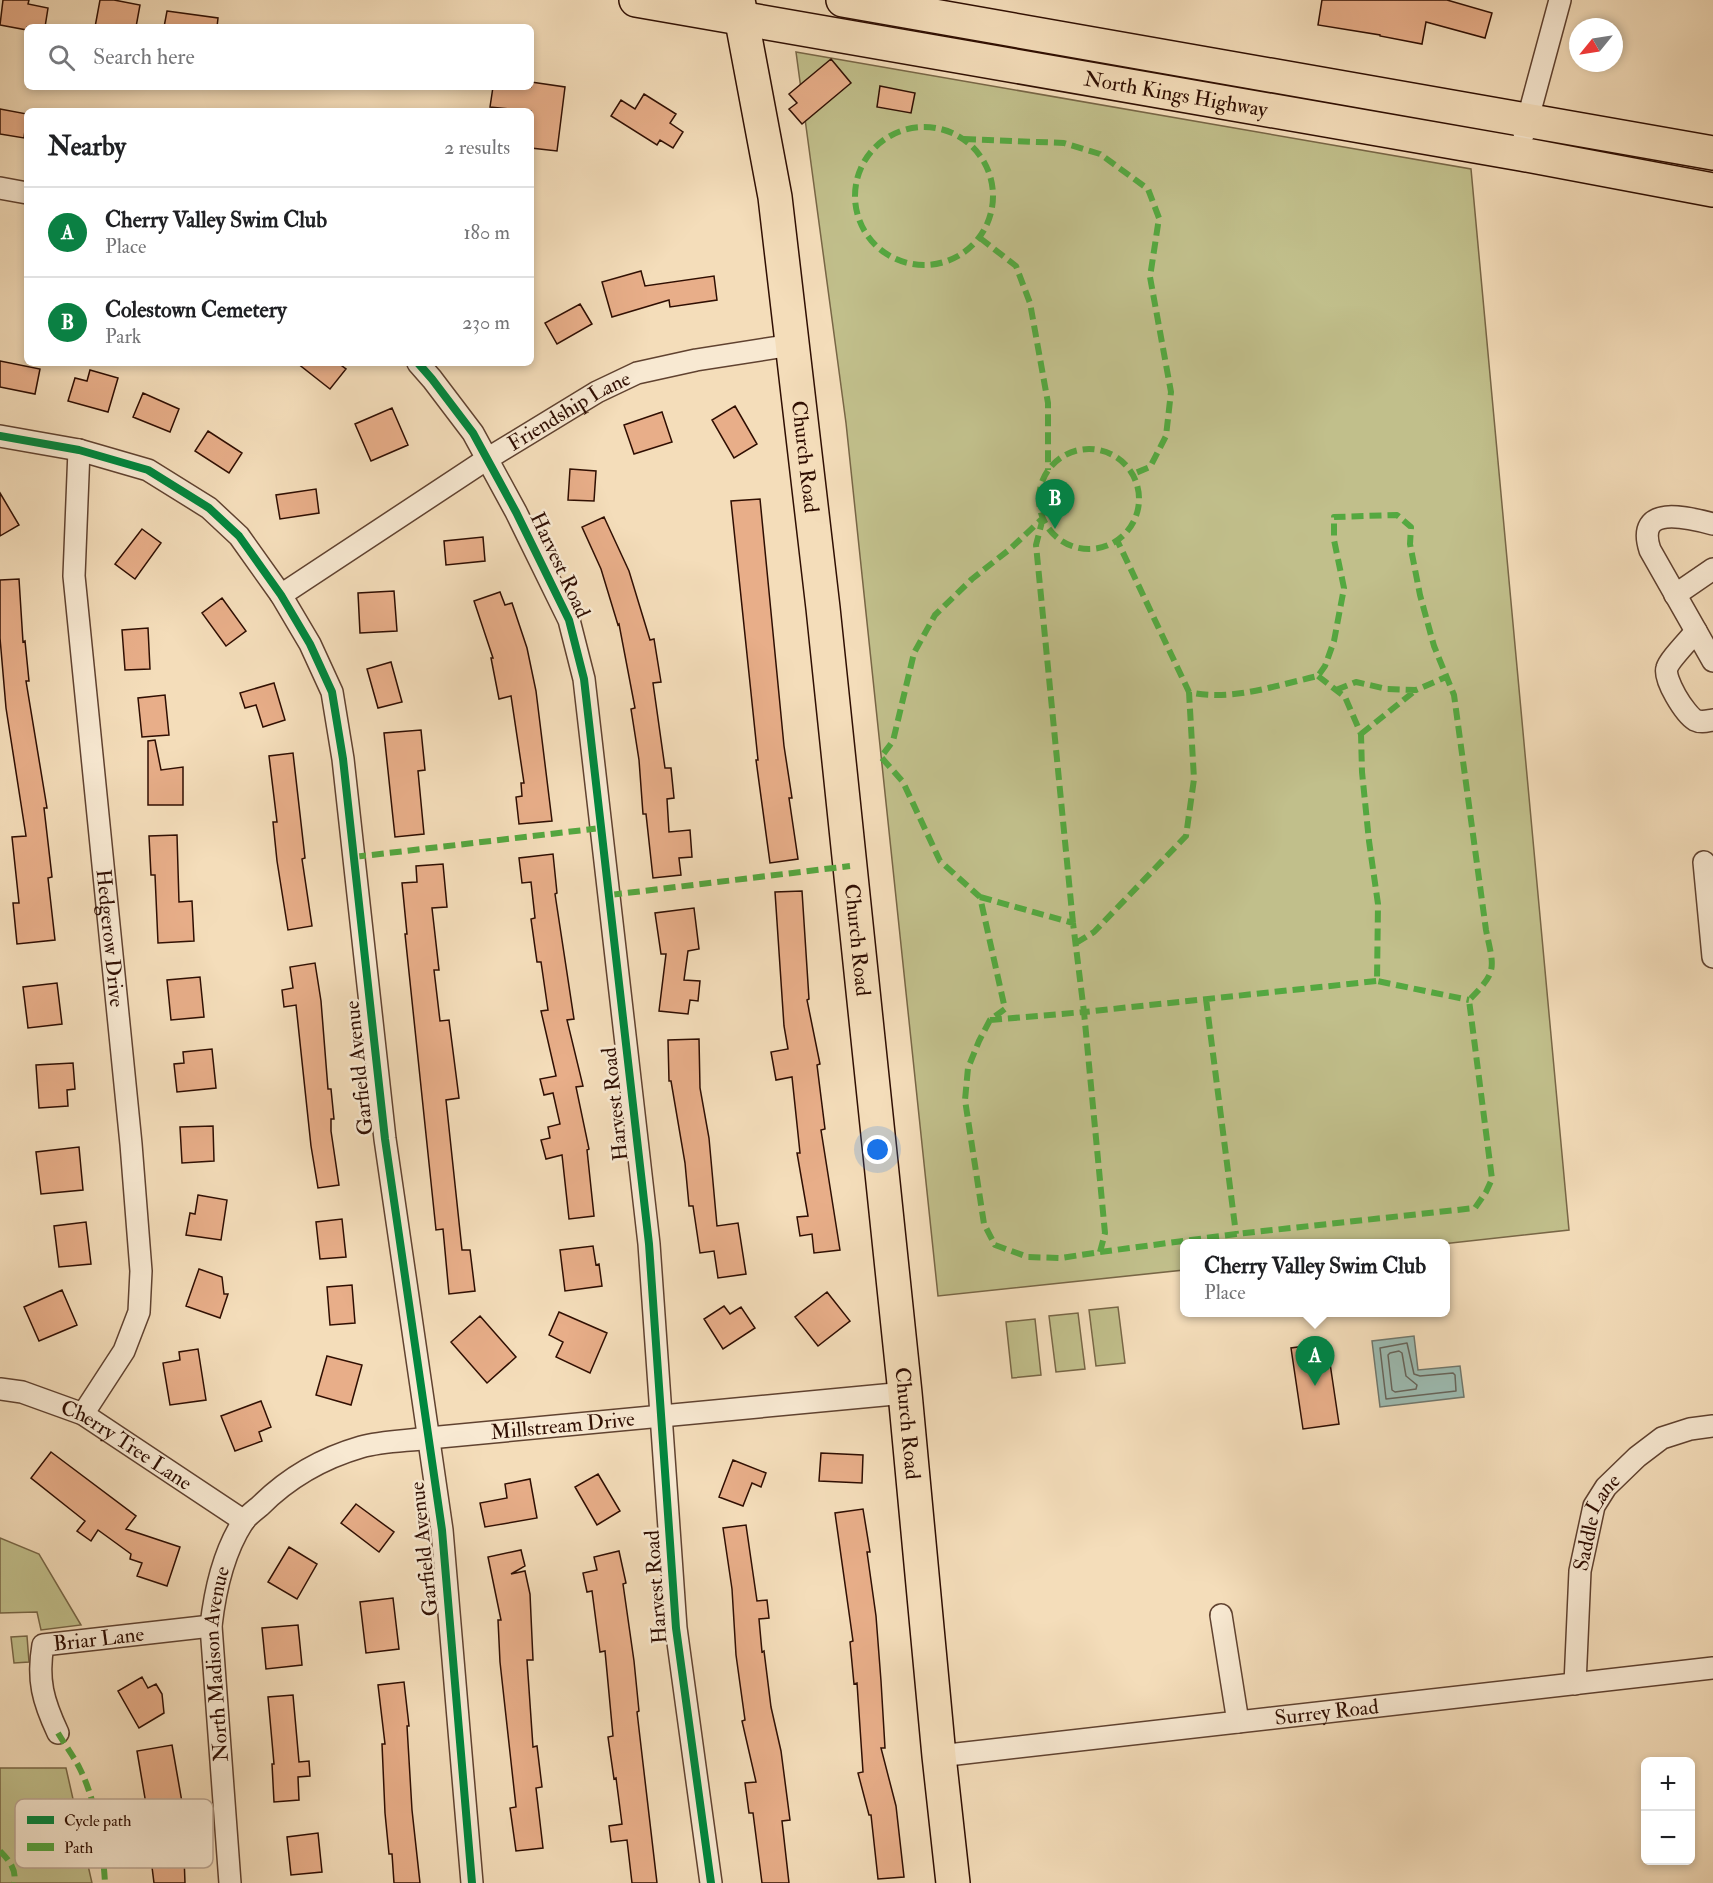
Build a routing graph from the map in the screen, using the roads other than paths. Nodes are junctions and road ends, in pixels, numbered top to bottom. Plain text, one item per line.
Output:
1 (636, 0) edge
2 (843, 0) edge
3 (1560, 0) edge
4 (740, 9) edge
5 (1527, 120) junction
6 (1713, 153) edge
7 (1521, 154) junction
8 (0, 188) edge
9 (1713, 190) edge
10 (24, 192) edge
11 (792, 345) junction
12 (421, 366) edge
13 (0, 436) edge
14 (79, 450) junction
15 (487, 459) junction
16 (1713, 524) edge
17 (1713, 569) edge
18 (281, 595) junction
19 (1675, 595) junction
20 (1696, 631) junction
21 (1713, 661) edge
22 (1713, 720) edge
23 (1704, 862) dead end
24 (1713, 957) edge
25 (0, 1389) edge
26 (905, 1393) junction
27 (83, 1414) junction
28 (662, 1416) junction
29 (1713, 1426) edge
30 (429, 1438) junction
31 (244, 1521) junction
32 (1221, 1615) dead end
33 (211, 1626) junction
34 (1713, 1668) edge
35 (1575, 1684) junction
36 (1238, 1722) junction
37 (58, 1733) dead end
38 (939, 1756) junction
39 (230, 1883) edge
40 (472, 1883) edge
41 (711, 1883) edge
42 (953, 1883) edge

1 - 4 main road, North Kings Highway
2 - 5 main road, North Kings Highway
3 - 5 street
4 - 7 main road, North Kings Highway
4 - 11 main road, Church Road
5 - 6 main road, North Kings Highway
5 - 7 street
7 - 9 main road, North Kings Highway
8 - 10 street
11 - 15 street, Friendship Lane
11 - 26 main road, Church Road
12 - 15 street, Harvest Road
13 - 14 street, Garfield Avenue
14 - 18 street, Garfield Avenue
14 - 27 street, Hedgerow Drive
15 - 18 street, Friendship Lane
15 - 28 street, Harvest Road
16 - 19 street
17 - 19 street
18 - 30 street, Garfield Avenue
19 - 20 street
20 - 21 street
20 - 22 street
23 - 24 street
25 - 27 street, Cherry Tree Lane
26 - 28 street, Millstream Drive
26 - 38 main road, Church Road
27 - 31 street, Cherry Tree Lane
28 - 30 street, Millstream Drive
28 - 41 street, Harvest Road
29 - 35 street, Saddle Lane
30 - 31 street, Millstream Drive
30 - 40 street, Garfield Avenue
31 - 33 street, North Madison Avenue
32 - 36 street
33 - 37 street, Briar Lane
33 - 39 street, North Madison Avenue
34 - 35 street, Surrey Road
35 - 36 street, Surrey Road
36 - 38 street, Surrey Road
38 - 42 main road, Church Road

